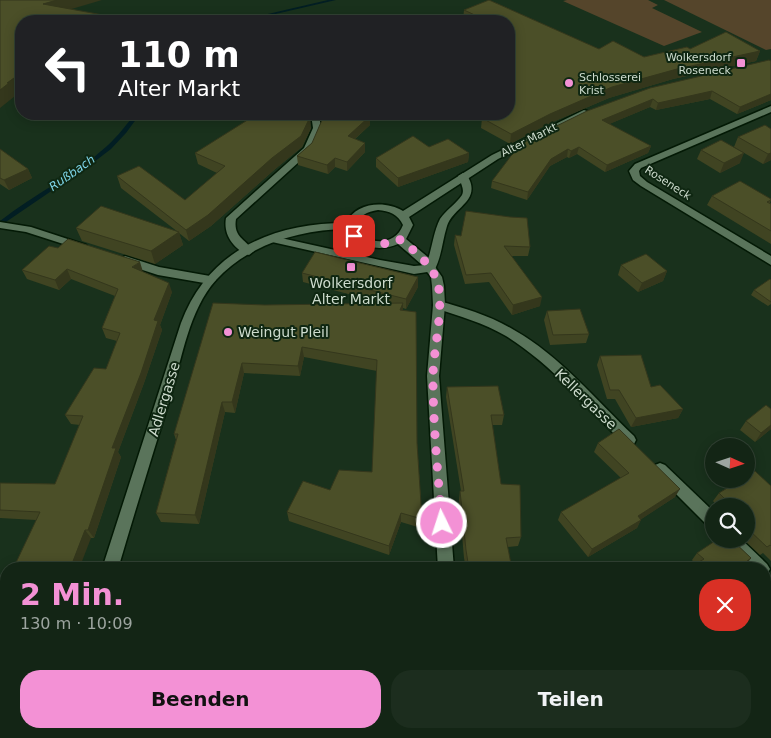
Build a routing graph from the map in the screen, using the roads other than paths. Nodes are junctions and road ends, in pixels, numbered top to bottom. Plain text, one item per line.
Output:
1 (595, 108) edge
2 (771, 109) edge
3 (316, 120) edge
4 (463, 176) junction
5 (404, 215) junction
6 (0, 225) edge
7 (350, 226) junction
8 (272, 239) junction
9 (399, 239) junction
10 (249, 250) junction
11 (97, 252) edge
12 (115, 257) edge
13 (771, 261) edge
14 (430, 268) junction
15 (210, 280) junction
16 (439, 305) junction
17 (705, 513) edge
18 (740, 548) edge
19 (112, 562) edge
20 (446, 562) edge
21 (755, 562) edge

1 - 4 street, Alter Markt
2 - 13 street, Roseneck
3 - 10 street
4 - 5 street, Alter Markt
4 - 14 street
5 - 7 street
5 - 9 street
6 - 11 street
7 - 8 street, Adlergasse
7 - 9 street
8 - 10 street, Adlergasse
8 - 14 street
9 - 14 street
10 - 15 street, Adlergasse
12 - 15 street
14 - 16 street
15 - 19 street, Adlergasse
16 - 17 street, Kellergasse
16 - 20 street
18 - 21 street

